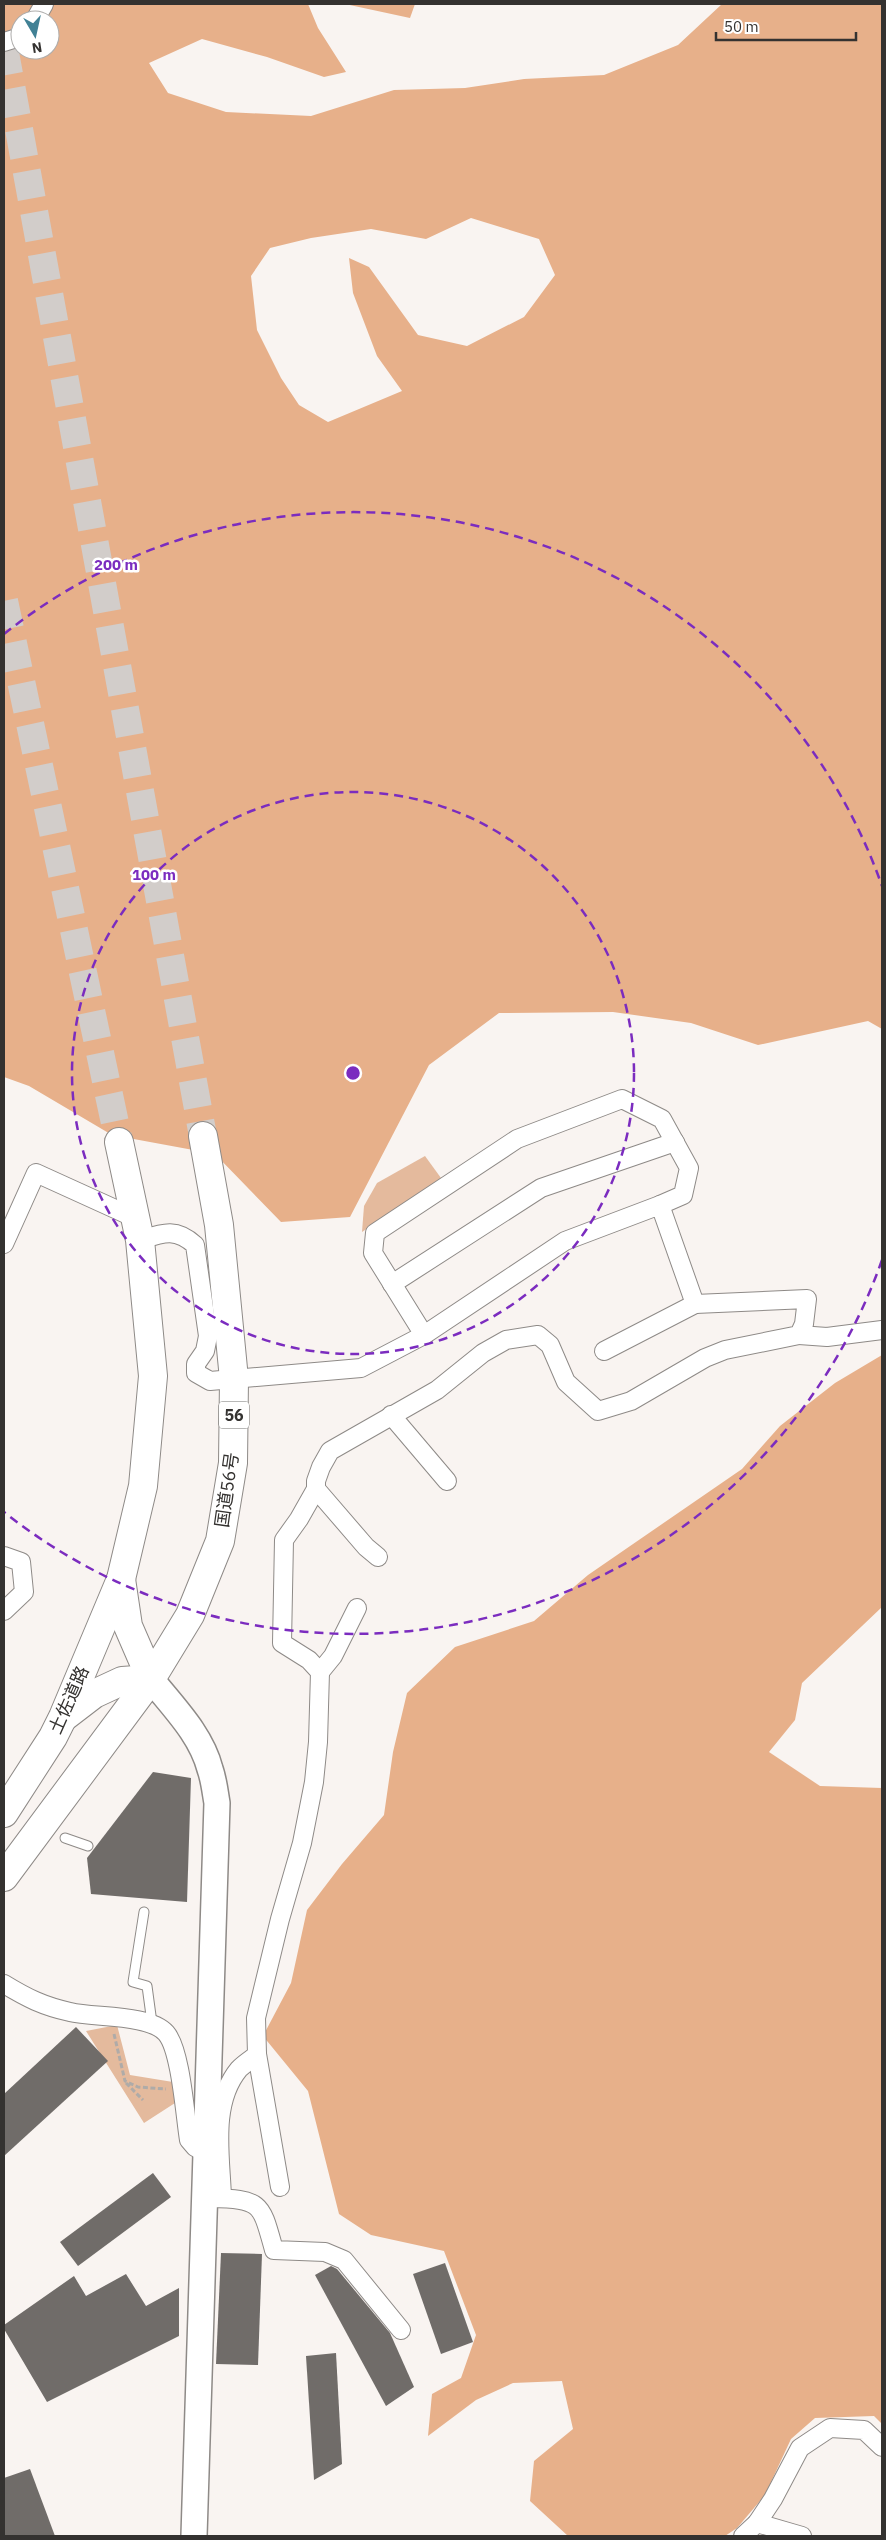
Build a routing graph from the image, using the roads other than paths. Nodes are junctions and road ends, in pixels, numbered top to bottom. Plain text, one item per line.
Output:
1 (203, 1136) tunnel mouth
2 (119, 1142) tunnel mouth
3 (675, 1142) junction
4 (660, 1205) junction
5 (137, 1229) junction
6 (4, 1244) edge
7 (392, 1284) junction
8 (695, 1304) junction
9 (882, 1330) edge
10 (799, 1334) junction
11 (424, 1335) junction
12 (604, 1351) dead end
13 (234, 1379) junction
14 (391, 1415) junction
15 (447, 1481) dead end
16 (316, 1489) junction
17 (4, 1556) edge
18 (378, 1556) dead end
19 (121, 1579) junction
20 (357, 1608) dead end
21 (4, 1611) edge
22 (320, 1672) junction
23 (151, 1679) junction
24 (63, 1717) junction
25 (4, 1813) edge
26 (65, 1838) dead end
27 (88, 1846) dead end
28 (4, 1877) edge
29 (144, 1912) dead end
30 (4, 1984) edge
31 (152, 2023) junction
32 (257, 2054) junction
33 (206, 2153) junction
34 (280, 2187) dead end
35 (213, 2198) junction
36 (401, 2330) dead end
37 (882, 2446) edge
38 (757, 2523) junction
39 (194, 2536) edge
40 (743, 2536) edge
41 (802, 2536) edge

1 - 13 highway, 国道56号 / 56
2 - 5 highway
3 - 4 street
3 - 7 street
3 - 7 street
4 - 8 street
4 - 11 street
5 - 6 street
5 - 13 street
5 - 19 highway
7 - 11 street
8 - 10 street
8 - 12 street
9 - 10 street
10 - 14 street
11 - 13 street
13 - 23 highway, 国道56号 / 56
14 - 15 street
14 - 16 street
16 - 18 street
16 - 22 street
17 - 21 street
19 - 23 highway
19 - 24 highway, 土佐道路
20 - 22 street
22 - 32 street
23 - 24 highway
23 - 28 highway, 56
23 - 33 street
24 - 25 highway, 土佐道路
26 - 27 lane
29 - 31 lane
30 - 31 street
31 - 33 street
32 - 34 street
32 - 35 street
33 - 35 street
35 - 36 street
35 - 39 street
37 - 38 street
38 - 40 street
38 - 41 street

